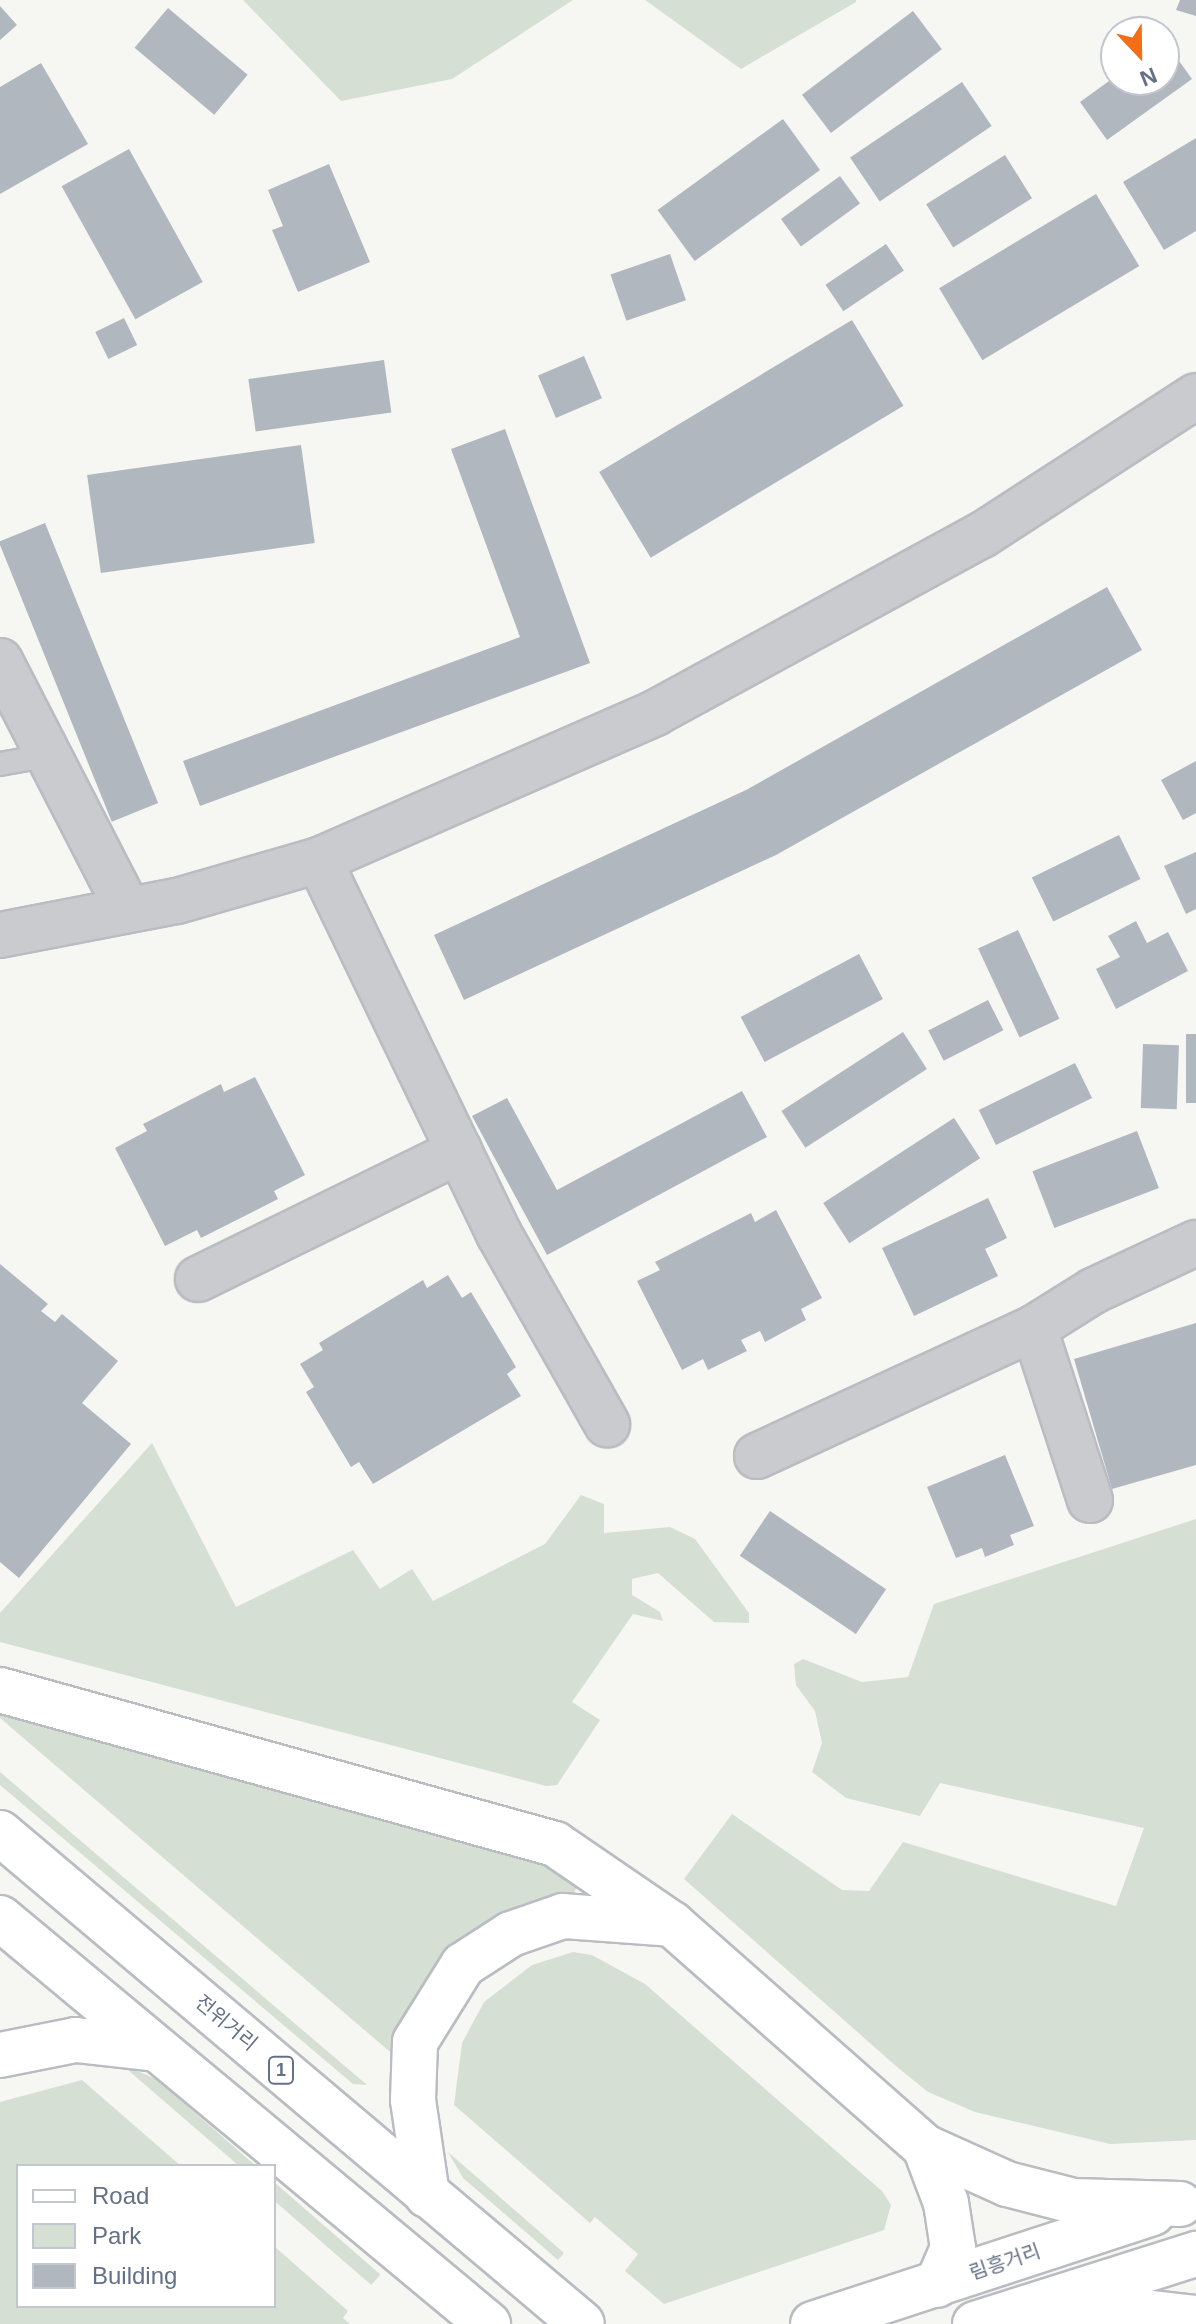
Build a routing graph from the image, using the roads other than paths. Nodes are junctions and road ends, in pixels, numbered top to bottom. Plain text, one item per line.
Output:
1 (1196, 396) edge
2 (0, 661) edge
3 (0, 707) edge
4 (46, 748) junction
5 (0, 764) edge
6 (319, 860) junction
7 (127, 908) junction
8 (0, 935) edge
9 (459, 1151) junction
10 (1196, 1243) edge
11 (198, 1279) dead end
12 (1034, 1328) junction
13 (607, 1424) dead end
14 (757, 1456) dead end
15 (1090, 1500) dead end
16 (0, 1690) edge
17 (0, 1833) edge
18 (0, 1918) edge
19 (672, 1924) junction
20 (157, 2049) junction
21 (0, 2055) edge
22 (925, 2147) junction
23 (427, 2195) junction
24 (1188, 2201) edge
25 (1196, 2254) edge
26 (937, 2285) junction
27 (572, 2315) edge
28 (1196, 2318) edge
29 (981, 2322) edge
30 (487, 2323) edge
31 (813, 2324) edge

1 - 6 street
2 - 4 street
3 - 4 street
4 - 5 lane
4 - 7 street
6 - 7 street
6 - 9 street
7 - 8 street
9 - 11 street
9 - 13 street
10 - 12 street
12 - 14 street
12 - 15 street
16 - 19 main road
17 - 23 main road, 전위거리 / 1
18 - 20 main road
19 - 22 main road
19 - 23 main road
20 - 21 main road
20 - 30 main road
22 - 24 main road
22 - 26 main road
23 - 27 main road, 전위거리 / 1
24 - 26 main road, 림흥거리
25 - 29 main road
26 - 31 main road, 림흥거리
28 - 29 main road

